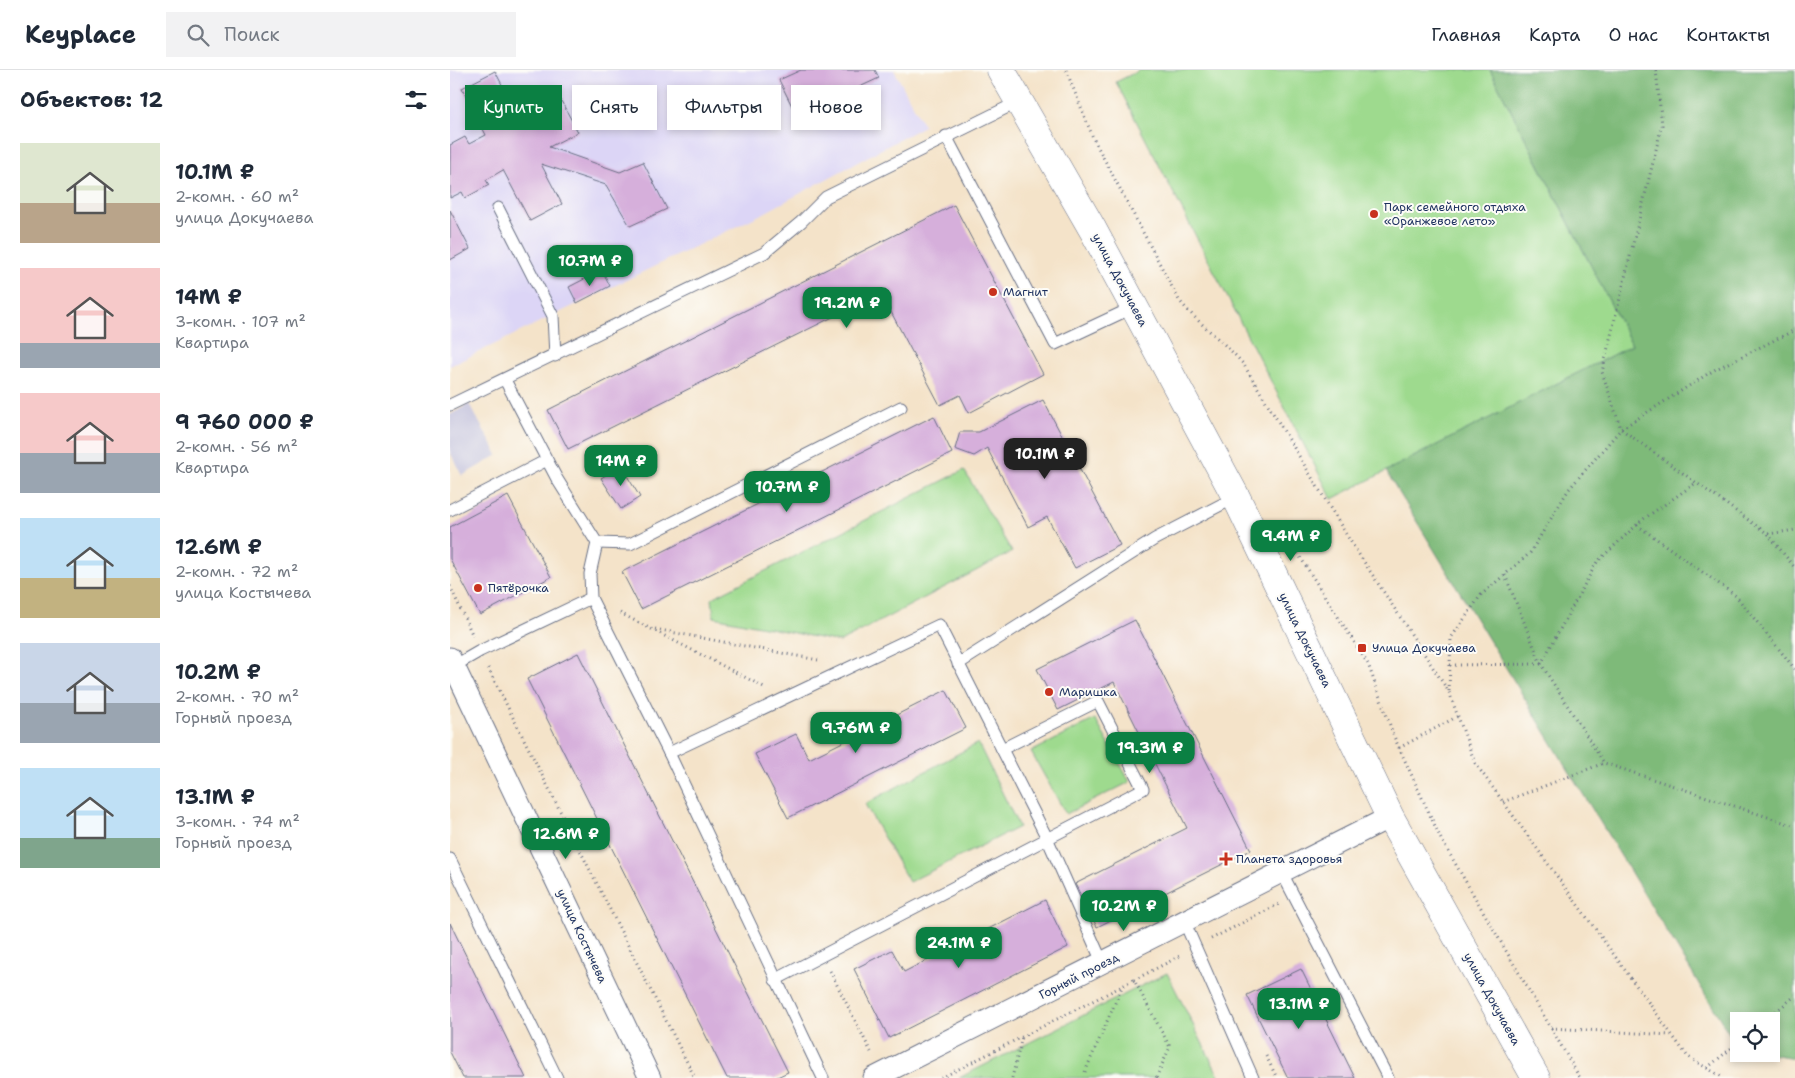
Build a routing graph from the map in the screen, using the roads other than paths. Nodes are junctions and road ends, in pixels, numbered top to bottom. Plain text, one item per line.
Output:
1 (1001, 70) edge
2 (1020, 101) junction
3 (946, 136) junction
4 (498, 208) dead end
5 (1134, 307) junction
6 (555, 356) junction
7 (505, 380) junction
8 (450, 405) edge
9 (901, 407) dead end
10 (547, 460) junction
11 (1236, 497) junction
12 (450, 510) edge
13 (597, 543) junction
14 (591, 598) junction
15 (452, 662) edge
16 (958, 664) junction
17 (1002, 749) junction
18 (669, 753) junction
19 (1390, 817) junction
20 (1047, 838) junction
21 (450, 859) edge
22 (1282, 873) junction
23 (1184, 922) junction
24 (1103, 964) junction
25 (775, 980) junction
26 (887, 1074) edge
27 (557, 1078) edge
28 (650, 1078) edge
29 (823, 1078) edge
30 (1253, 1078) edge
31 (1388, 1078) edge
32 (1536, 1078) edge

1 - 2 main road, улица Докучаева
2 - 3 lane
2 - 5 main road, улица Докучаева
3 - 5 lane
3 - 6 lane
4 - 6 lane
5 - 11 main road, улица Докучаева
6 - 7 lane
7 - 8 lane
7 - 10 lane
9 - 13 lane
10 - 12 lane
10 - 13 lane
11 - 16 lane
11 - 19 main road, улица Докучаева
13 - 14 lane
14 - 15 lane
14 - 18 lane
15 - 28 street, улица Костычева
16 - 17 lane
16 - 18 lane
17 - 20 lane
17 - 20 lane
18 - 25 lane
19 - 22 street, Горный проезд
19 - 32 main road, улица Докучаева
20 - 24 lane
20 - 25 lane
21 - 27 lane
22 - 23 street, Горный проезд
22 - 31 lane
23 - 24 street, Горный проезд
23 - 30 lane
24 - 26 street, Горный проезд
25 - 29 lane

